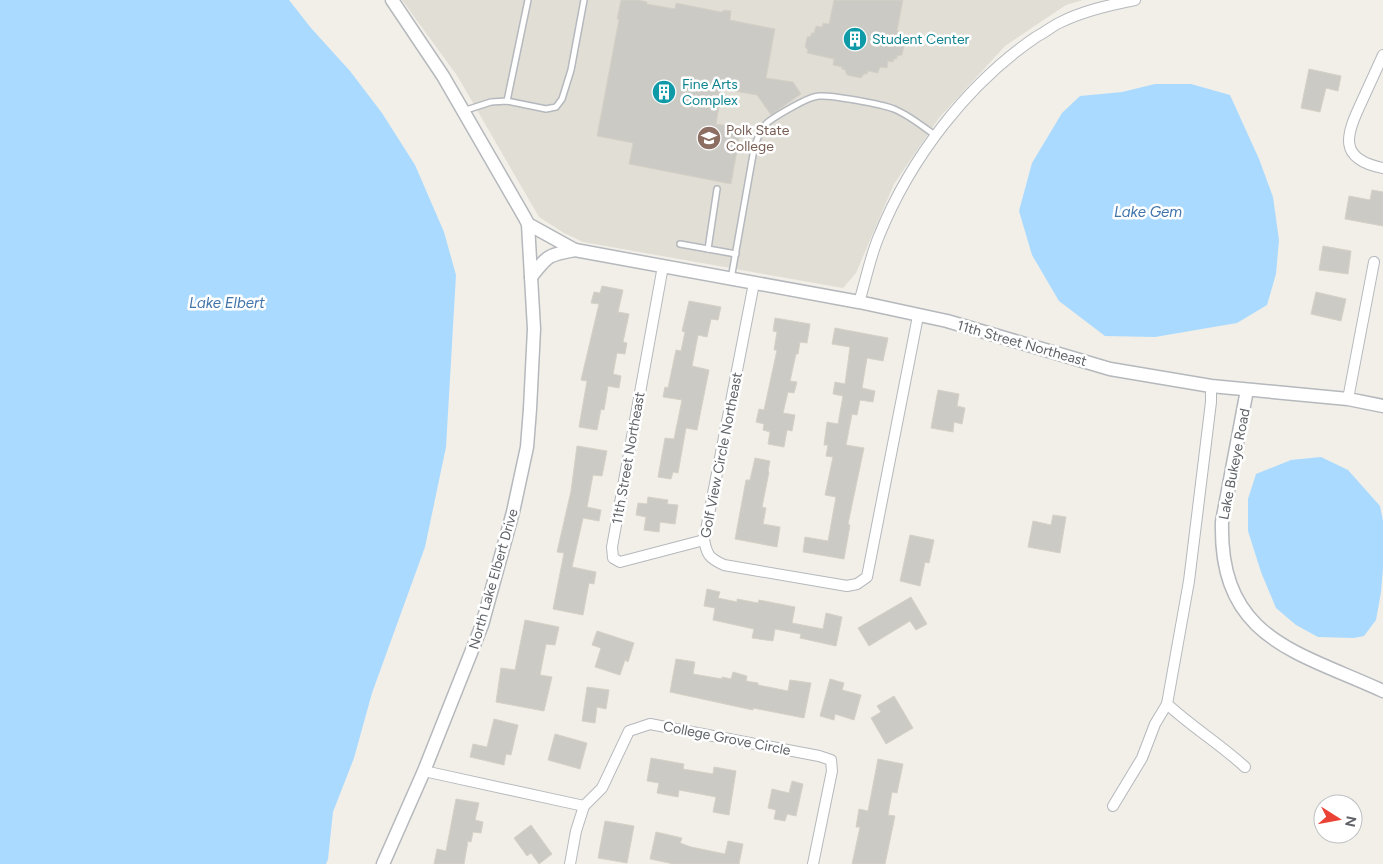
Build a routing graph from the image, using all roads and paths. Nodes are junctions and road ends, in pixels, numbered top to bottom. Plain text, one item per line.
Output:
1 (392, 0) edge
2 (528, 0) edge
3 (584, 0) edge
4 (1135, 0) edge
5 (1104, 3) edge
6 (1383, 55) edge
7 (507, 101) junction
8 (463, 111) junction
9 (936, 136) junction
10 (1383, 168) edge
11 (718, 189) dead end
12 (528, 224) junction
13 (680, 244) dead end
14 (708, 249) junction
15 (575, 250) junction
16 (736, 254) junction
17 (1374, 262) dead end
18 (663, 266) junction
19 (531, 277) junction
20 (731, 279) junction
21 (754, 284) junction
22 (859, 302) junction
23 (918, 316) junction
24 (1211, 386) junction
25 (1247, 390) junction
26 (1348, 399) junction
27 (1383, 406) edge
28 (704, 540) junction
29 (1383, 691) edge
30 (1167, 704) junction
31 (1245, 767) dead end
32 (424, 771) junction
33 (584, 806) junction
34 (1114, 806) dead end
35 (382, 864) edge
36 (570, 864) edge
37 (813, 864) edge

1 - 8 street
2 - 7 lane
3 - 7 lane
4 - 5 street
5 - 9 street
6 - 10 street
7 - 8 lane
8 - 12 street
9 - 16 lane
9 - 22 street
11 - 14 lane
12 - 15 street, 11th Street Northeast
12 - 19 street, North Lake Elbert Drive
13 - 14 lane
14 - 16 lane
15 - 18 street, 11th Street Northeast
15 - 19 street
16 - 20 lane
17 - 26 street
18 - 20 street, 11th Street Northeast
18 - 28 street, 11th Street Northeast
19 - 32 street, North Lake Elbert Drive
20 - 21 street, 11th Street Northeast
21 - 22 street, 11th Street Northeast
21 - 28 street, Golf View Circle Northeast
22 - 23 street, 11th Street Northeast
23 - 24 street, 11th Street Northeast
23 - 28 street, Golf View Circle Northeast
24 - 25 street, 11th Street Northeast
24 - 30 street
25 - 26 street, 11th Street Northeast
25 - 29 street, Lake Bukeye Road
26 - 27 street, 11th Street Northeast
30 - 31 street
30 - 34 street
32 - 33 street
32 - 35 street, North Lake Elbert Drive
33 - 36 street
33 - 37 street, College Grove Circle

